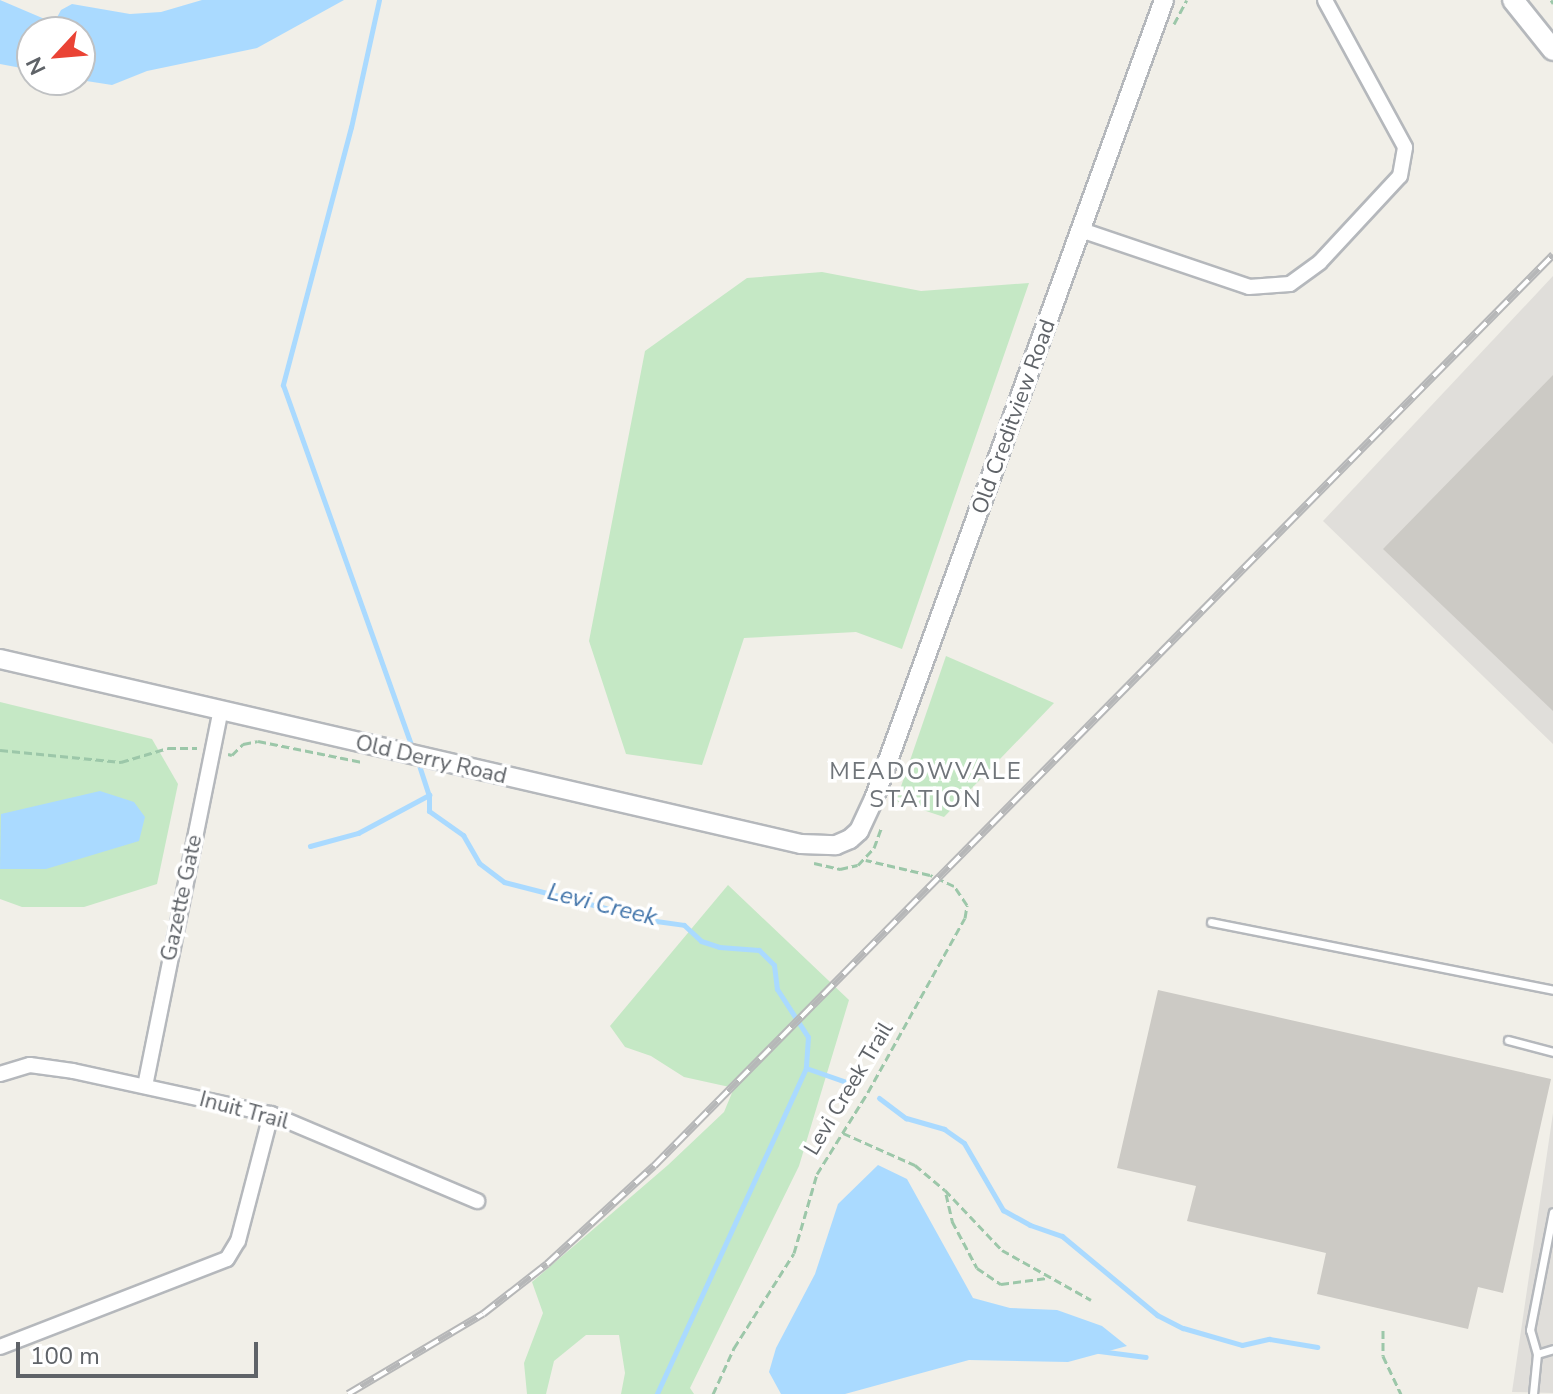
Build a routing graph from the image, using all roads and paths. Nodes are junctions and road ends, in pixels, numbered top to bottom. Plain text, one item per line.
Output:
1 (1164, 0) edge
2 (1325, 0) edge
3 (1513, 0) edge
4 (1553, 50) edge
5 (1081, 230) junction
6 (0, 659) edge
7 (221, 710) junction
8 (197, 748) dead end
9 (0, 750) edge
10 (232, 755) dead end
11 (368, 763) dead end
12 (859, 831) joint
13 (866, 860) dead end
14 (1211, 922) dead end
15 (1553, 990) edge
16 (1508, 1040) dead end
17 (1553, 1052) edge
18 (0, 1074) edge
19 (145, 1086) junction
20 (271, 1114) junction
21 (843, 1133) junction
22 (945, 1190) junction
23 (477, 1201) dead end
24 (1553, 1212) edge
25 (1047, 1278) junction
26 (1091, 1300) dead end
27 (1383, 1330) dead end
28 (0, 1347) edge
29 (1553, 1349) edge
30 (1537, 1354) junction
31 (713, 1394) edge
32 (1401, 1394) edge
33 (1533, 1394) edge

1 - 5 street, Old Creditview Road
2 - 5 street
3 - 4 main road
5 - 12 street, Old Creditview Road
6 - 7 street, Old Derry Road
7 - 12 street, Old Derry Road
7 - 19 street, Gazette Gate
8 - 9 path
10 - 11 path
13 - 21 path, Levi Creek Trail
14 - 15 lane
16 - 17 lane
18 - 19 street, Inuit Trail
19 - 20 street, Inuit Trail
20 - 23 street, Inuit Trail
20 - 28 street
21 - 22 path
21 - 31 path, Levi Creek Trail
22 - 25 path
22 - 25 path
24 - 30 lane
25 - 26 path
27 - 32 path
29 - 30 lane
30 - 33 lane

